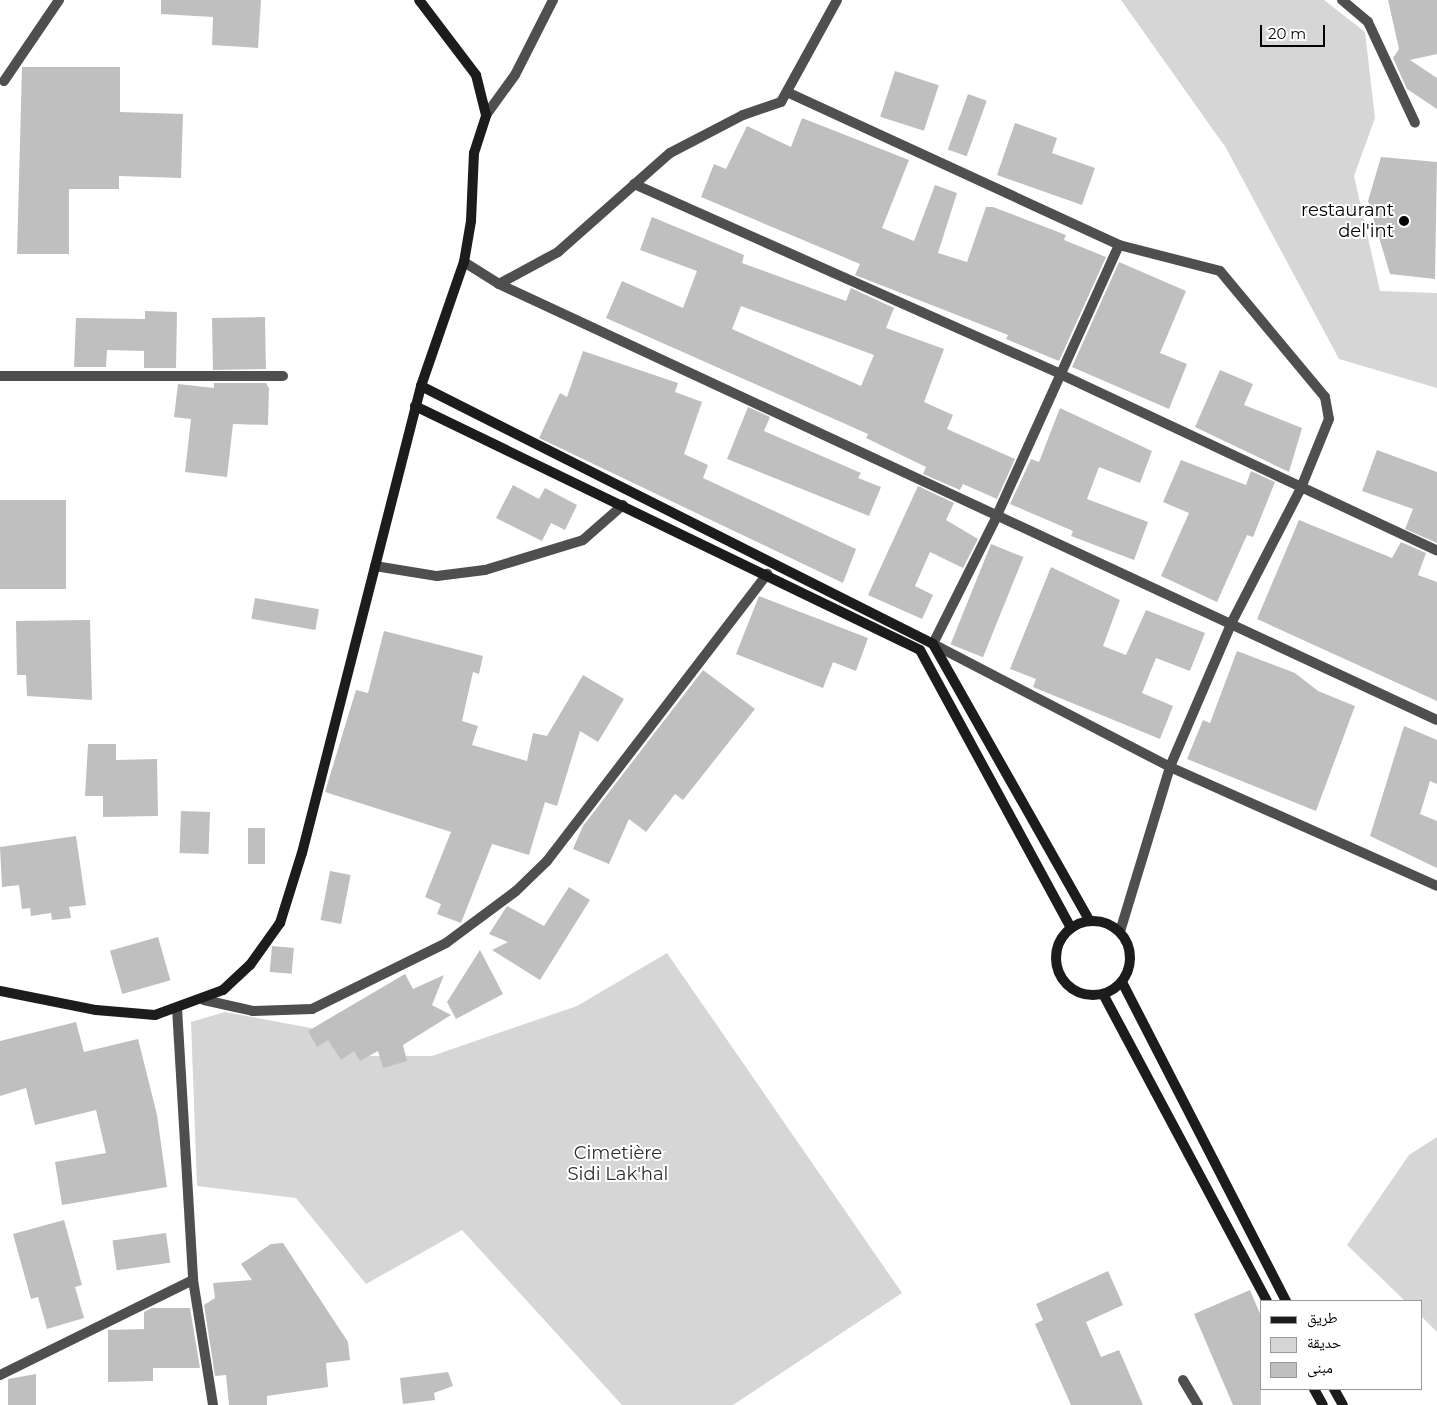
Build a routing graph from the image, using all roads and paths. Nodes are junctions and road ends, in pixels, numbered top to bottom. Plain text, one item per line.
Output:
1 (59, 0) edge
2 (419, 0) edge
3 (553, 0) edge
4 (838, 0) edge
5 (1342, 0) edge
6 (4, 81) dead end
7 (789, 93) junction
8 (486, 115) junction
9 (1415, 123) dead end
10 (634, 184) junction
11 (1119, 245) junction
12 (464, 262) junction
13 (499, 284) junction
14 (1060, 374) junction
15 (0, 376) edge
16 (283, 376) dead end
17 (420, 386) junction
18 (416, 406) junction
19 (1300, 490) junction
20 (623, 505) junction
21 (996, 518) junction
22 (1437, 551) edge
23 (375, 566) junction
24 (766, 574) junction
25 (1232, 622) junction
26 (933, 644) junction
27 (1437, 720) edge
28 (1170, 767) junction
29 (1437, 886) edge
30 (1089, 920) junction
31 (1071, 928) junction
32 (1120, 932) junction
33 (1122, 982) junction
34 (0, 991) edge
35 (1104, 994) junction
36 (204, 1000) junction
37 (177, 1008) junction
38 (192, 1280) junction
39 (1266, 1300) edge
40 (1285, 1300) edge
41 (0, 1375) edge
42 (1184, 1380) dead end
43 (1315, 1390) edge
44 (1335, 1390) edge
45 (213, 1405) edge
46 (1198, 1405) edge
47 (1323, 1405) edge
48 (1343, 1405) edge

1 - 6 street
2 - 8 main road
3 - 8 street
4 - 7 street
5 - 9 street
7 - 10 street
7 - 11 street
8 - 12 main road
10 - 13 street
10 - 14 street
11 - 14 street
11 - 19 street
12 - 13 street
12 - 17 main road
13 - 21 street
14 - 19 street
14 - 21 street
15 - 16 street
17 - 18 main road
17 - 26 main road
18 - 20 main road
18 - 23 main road
19 - 22 street
19 - 25 street
20 - 23 street
20 - 24 main road
21 - 25 street
21 - 26 street
23 - 36 main road
24 - 31 main road
24 - 36 street
25 - 27 street
25 - 28 street
26 - 28 street
26 - 30 main road
28 - 29 street
28 - 32 street
30 - 31 main road
30 - 32 main road
31 - 35 main road
32 - 33 main road
33 - 35 main road
33 - 40 main road
34 - 37 main road
35 - 39 main road
36 - 37 main road
37 - 38 street
38 - 41 street
38 - 45 street
42 - 46 street
43 - 47 main road
44 - 48 main road

